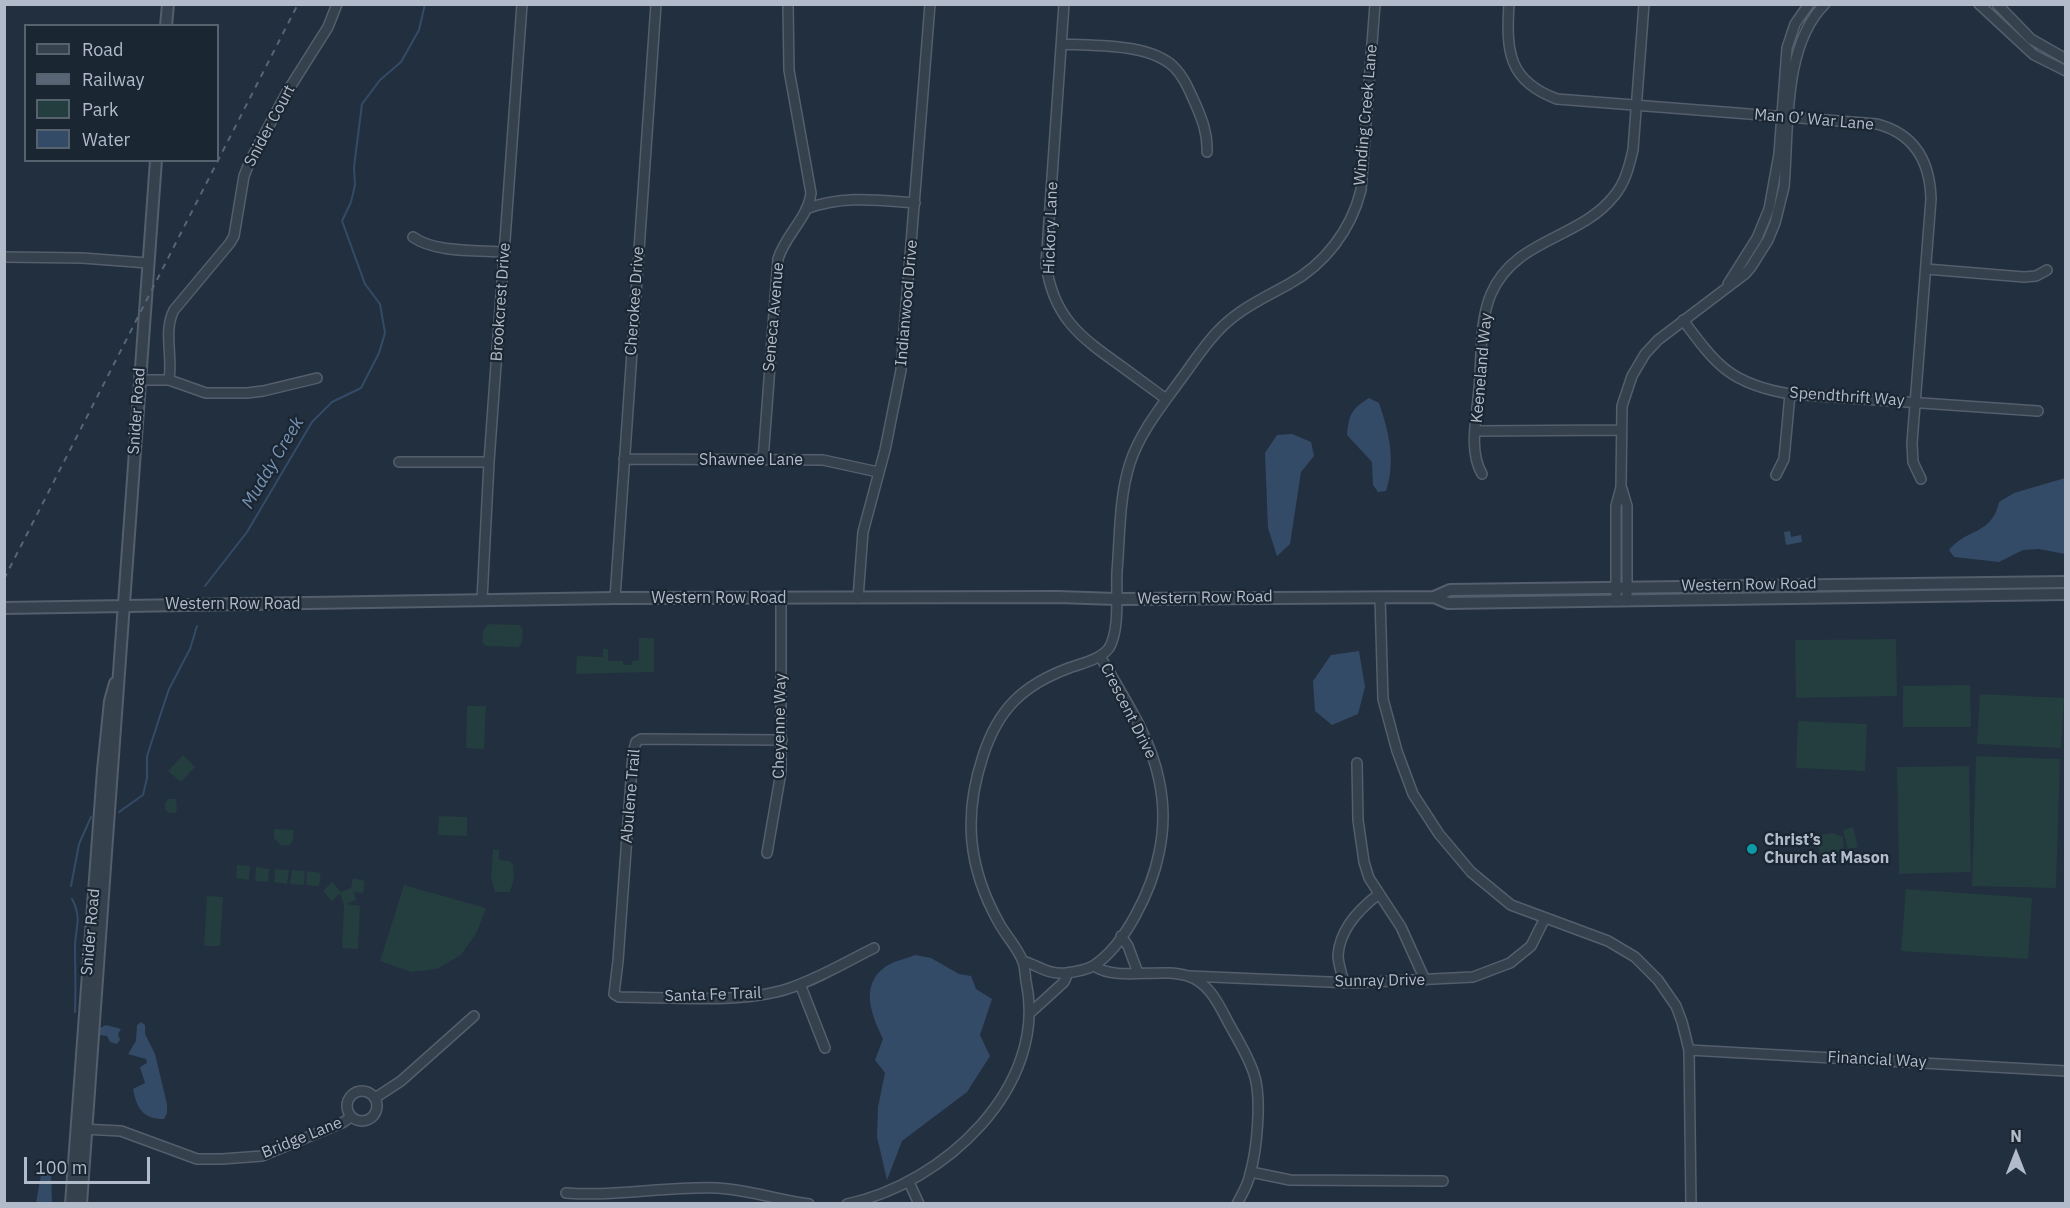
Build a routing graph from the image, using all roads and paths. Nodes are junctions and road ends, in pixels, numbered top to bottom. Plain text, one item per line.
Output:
1 (168, 4) edge
2 (337, 4) edge
3 (522, 4) edge
4 (656, 4) edge
5 (788, 4) edge
6 (930, 4) edge
7 (1064, 4) edge
8 (1375, 4) edge
9 (1509, 4) edge
10 (1644, 4) edge
11 (1809, 4) edge
12 (1825, 4) edge
13 (1979, 4) edge
14 (1997, 4) edge
15 (166, 24) edge
16 (1062, 44) junction
17 (2066, 59) edge
18 (2066, 71) edge
19 (1636, 106) junction
20 (1786, 117) junction
21 (1207, 152) dead end
22 (156, 162) edge
23 (915, 203) junction
24 (806, 209) junction
25 (413, 237) dead end
26 (505, 252) junction
27 (4, 257) edge
28 (148, 263) junction
29 (1926, 269) junction
30 (2047, 270) dead end
31 (1683, 320) junction
32 (316, 378) dead end
33 (140, 380) junction
34 (169, 380) junction
35 (1790, 394) junction
36 (1166, 399) junction
37 (1915, 403) junction
38 (2038, 411) dead end
39 (1621, 430) junction
40 (1476, 431) junction
41 (624, 459) junction
42 (763, 460) junction
43 (399, 462) dead end
44 (489, 462) junction
45 (878, 472) junction
46 (1482, 474) dead end
47 (1776, 475) dead end
48 (1921, 479) dead end
49 (2066, 582) edge
50 (1621, 587) junction
51 (2066, 594) edge
52 (1380, 597) junction
53 (1434, 597) junction
54 (615, 598) junction
55 (781, 598) junction
56 (858, 598) junction
57 (1116, 599) junction
58 (482, 600) junction
59 (1616, 601) junction
60 (1628, 601) junction
61 (123, 604) junction
62 (4, 608) edge
63 (1100, 656) junction
64 (782, 740) junction
65 (1357, 763) dead end
66 (767, 853) dead end
67 (1379, 894) junction
68 (1545, 918) junction
69 (1121, 936) junction
70 (874, 948) dead end
71 (1023, 961) junction
72 (1094, 966) junction
73 (1068, 973) junction
74 (1138, 973) junction
75 (1189, 976) junction
76 (1425, 980) junction
77 (1344, 983) junction
78 (800, 984) junction
79 (615, 996) joint
80 (1030, 1013) junction
81 (474, 1016) dead end
82 (825, 1048) dead end
83 (1689, 1050) junction
84 (2066, 1071) edge
85 (375, 1098) junction
86 (351, 1117) junction
87 (81, 1129) junction
88 (1251, 1172) junction
89 (1443, 1181) dead end
90 (909, 1182) junction
91 (566, 1193) dead end
92 (71, 1203) edge
93 (81, 1203) edge
94 (809, 1203) edge
95 (847, 1203) edge
96 (919, 1203) edge
97 (1237, 1203) edge
98 (1691, 1203) edge

1 - 15 street
2 - 34 street, Snider Court
3 - 26 street, Brookcrest Drive
4 - 41 street, Cherokee Drive
5 - 24 street, Seneca Avenue
6 - 23 street, Indianwood Drive
7 - 16 street, Hickory Lane
8 - 36 street, Winding Creek Lane
9 - 19 street, Man O’ War Lane
10 - 19 street, Keeneland Way
11 - 20 street
12 - 20 street
13 - 18 street
14 - 17 street
16 - 21 street
16 - 36 street, Hickory Lane
19 - 20 street, Man O’ War Lane
19 - 40 street, Keeneland Way
20 - 29 street, Man O’ War Lane
20 - 31 street
22 - 28 street, Snider Road
23 - 24 street
23 - 45 street, Indianwood Drive
24 - 42 street, Seneca Avenue
25 - 26 street
26 - 44 street, Brookcrest Drive
27 - 28 street
28 - 33 street, Snider Road
29 - 30 street
29 - 37 street, Man O’ War Lane
31 - 35 street, Spendthrift Way
31 - 39 street
32 - 34 street
33 - 34 street
33 - 61 street, Snider Road
35 - 37 street, Spendthrift Way
35 - 47 street
36 - 57 street, Winding Creek Lane
37 - 38 street, Spendthrift Way
37 - 48 street, Man O’ War Lane
39 - 40 street
39 - 50 street
40 - 46 street, Keeneland Way
41 - 42 street, Shawnee Lane
41 - 54 street, Cherokee Drive
42 - 45 street, Shawnee Lane
43 - 44 street
44 - 58 street, Brookcrest Drive
45 - 56 street, Indianwood Drive
49 - 50 street, Western Row Road
50 - 53 street, Western Row Road
50 - 59 street
50 - 60 street
51 - 60 street, Western Row Road
52 - 53 street, Western Row Road
52 - 57 street, Western Row Road
52 - 68 street
53 - 59 street, Western Row Road
54 - 55 street, Western Row Road
54 - 58 street, Western Row Road
55 - 56 street, Western Row Road
55 - 64 street, Cheyenne Way
56 - 57 street, Western Row Road
57 - 63 street, Winding Creek Lane
58 - 61 street, Western Row Road
59 - 60 street, Western Row Road
61 - 62 street, Western Row Road
61 - 87 street, Snider Road
63 - 69 street, Crescent Drive
63 - 71 street
64 - 66 street, Cheyenne Way
64 - 79 street, Abulene Trail
65 - 67 street
67 - 76 street
67 - 77 street
68 - 76 street, Sunray Drive
68 - 83 street
69 - 72 street, Crescent Drive
69 - 74 street
70 - 78 street, Santa Fe Trail
71 - 73 street
71 - 80 street
72 - 73 street
72 - 74 street
73 - 80 street
74 - 75 street, Sunray Drive
75 - 77 street, Sunray Drive
75 - 88 street
76 - 77 street, Sunray Drive
78 - 79 street, Santa Fe Trail
78 - 82 street
80 - 90 street
81 - 85 street
83 - 84 street, Financial Way
83 - 98 street
85 - 86 street, Bridge Lane
85 - 86 street, Bridge Lane
86 - 87 street, Bridge Lane
87 - 92 street, Snider Road
87 - 93 street, Snider Road
88 - 89 street
88 - 97 street
90 - 95 street
90 - 96 street
91 - 94 street

